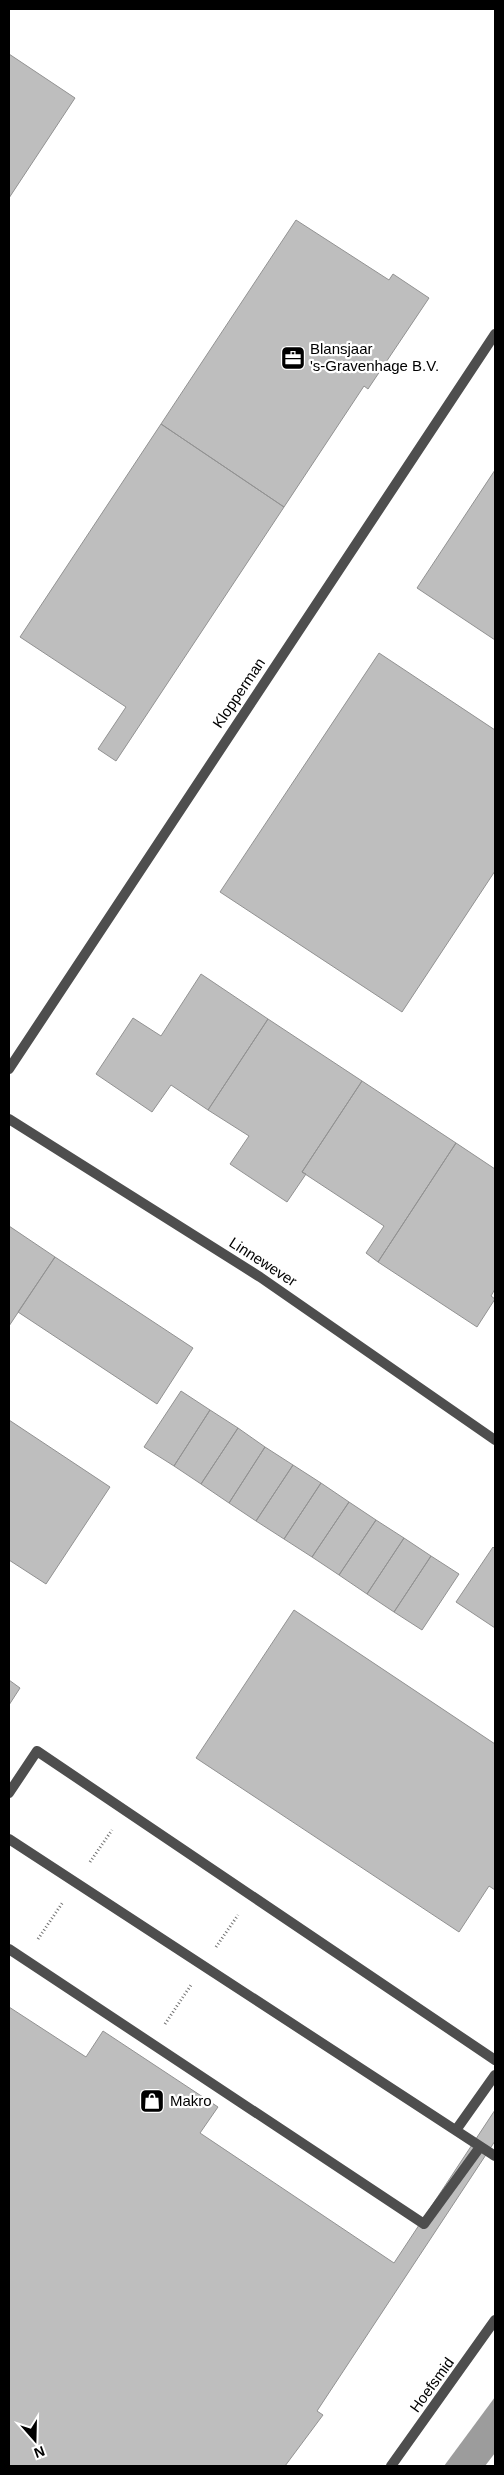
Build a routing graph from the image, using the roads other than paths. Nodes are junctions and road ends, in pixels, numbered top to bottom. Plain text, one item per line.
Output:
1 (495, 334) edge
2 (9, 1069) edge
3 (9, 1118) edge
4 (495, 1440) edge
5 (9, 1793) edge
6 (9, 1839) edge
7 (9, 1949) edge
8 (495, 2060) edge
9 (495, 2075) edge
10 (456, 2130) junction
11 (480, 2147) junction
12 (495, 2156) edge
13 (495, 2320) edge
14 (391, 2466) edge

1 - 2 street, Klopperman
3 - 4 street, Linnewever
5 - 8 street
6 - 10 street
7 - 11 street
9 - 10 street
10 - 11 street
11 - 12 street
13 - 14 street, Hoefsmid

